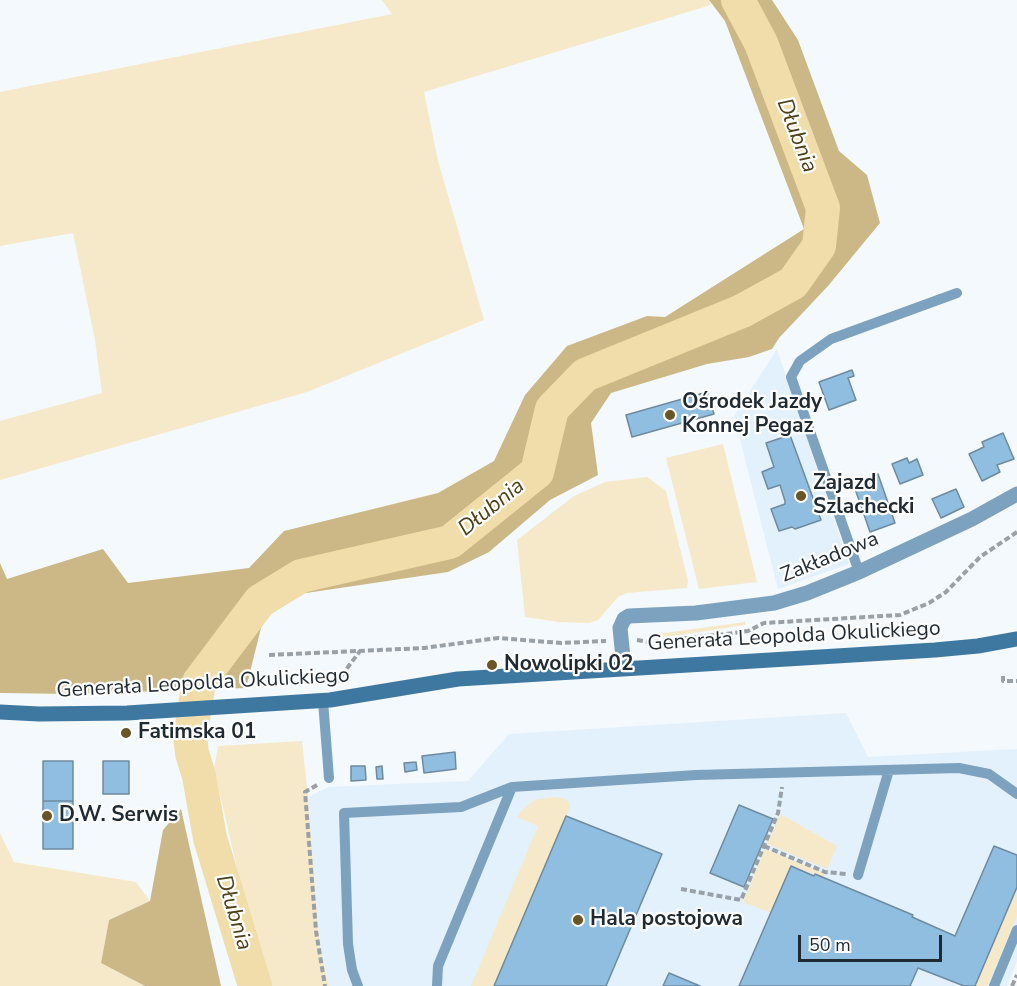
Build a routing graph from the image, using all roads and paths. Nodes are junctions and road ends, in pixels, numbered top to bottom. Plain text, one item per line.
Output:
1 (957, 293) dead end
2 (1017, 494) edge
3 (1017, 532) edge
4 (859, 572) junction
5 (630, 639) dead end
6 (1017, 639) edge
7 (610, 641) dead end
8 (360, 650) junction
9 (269, 655) dead end
10 (624, 668) junction
11 (1003, 676) dead end
12 (1017, 681) edge
13 (323, 701) junction
14 (0, 712) edge
15 (889, 770) junction
16 (784, 773) junction
17 (329, 778) dead end
18 (512, 787) junction
19 (308, 790) dead end
20 (1017, 794) edge
21 (764, 846) junction
22 (825, 872) dead end
23 (858, 875) dead end
24 (681, 889) dead end
25 (1017, 930) edge
26 (1017, 975) edge
27 (325, 986) edge
28 (358, 986) edge
29 (437, 986) edge
30 (994, 986) edge
31 (1012, 986) edge

1 - 4 lane
2 - 4 street, Zakładowa
3 - 5 path
4 - 10 street, Zakładowa
6 - 10 main road, Generała Leopolda Okulickiego
7 - 8 path
8 - 9 path
8 - 13 path
10 - 13 main road, Generała Leopolda Okulickiego
11 - 12 path
13 - 14 main road, Generała Leopolda Okulickiego
13 - 17 lane
15 - 16 lane
15 - 20 lane
15 - 23 lane
16 - 18 lane
16 - 21 path
18 - 28 lane
18 - 29 lane
19 - 27 path
21 - 22 path
21 - 24 path
25 - 30 lane
26 - 31 path

